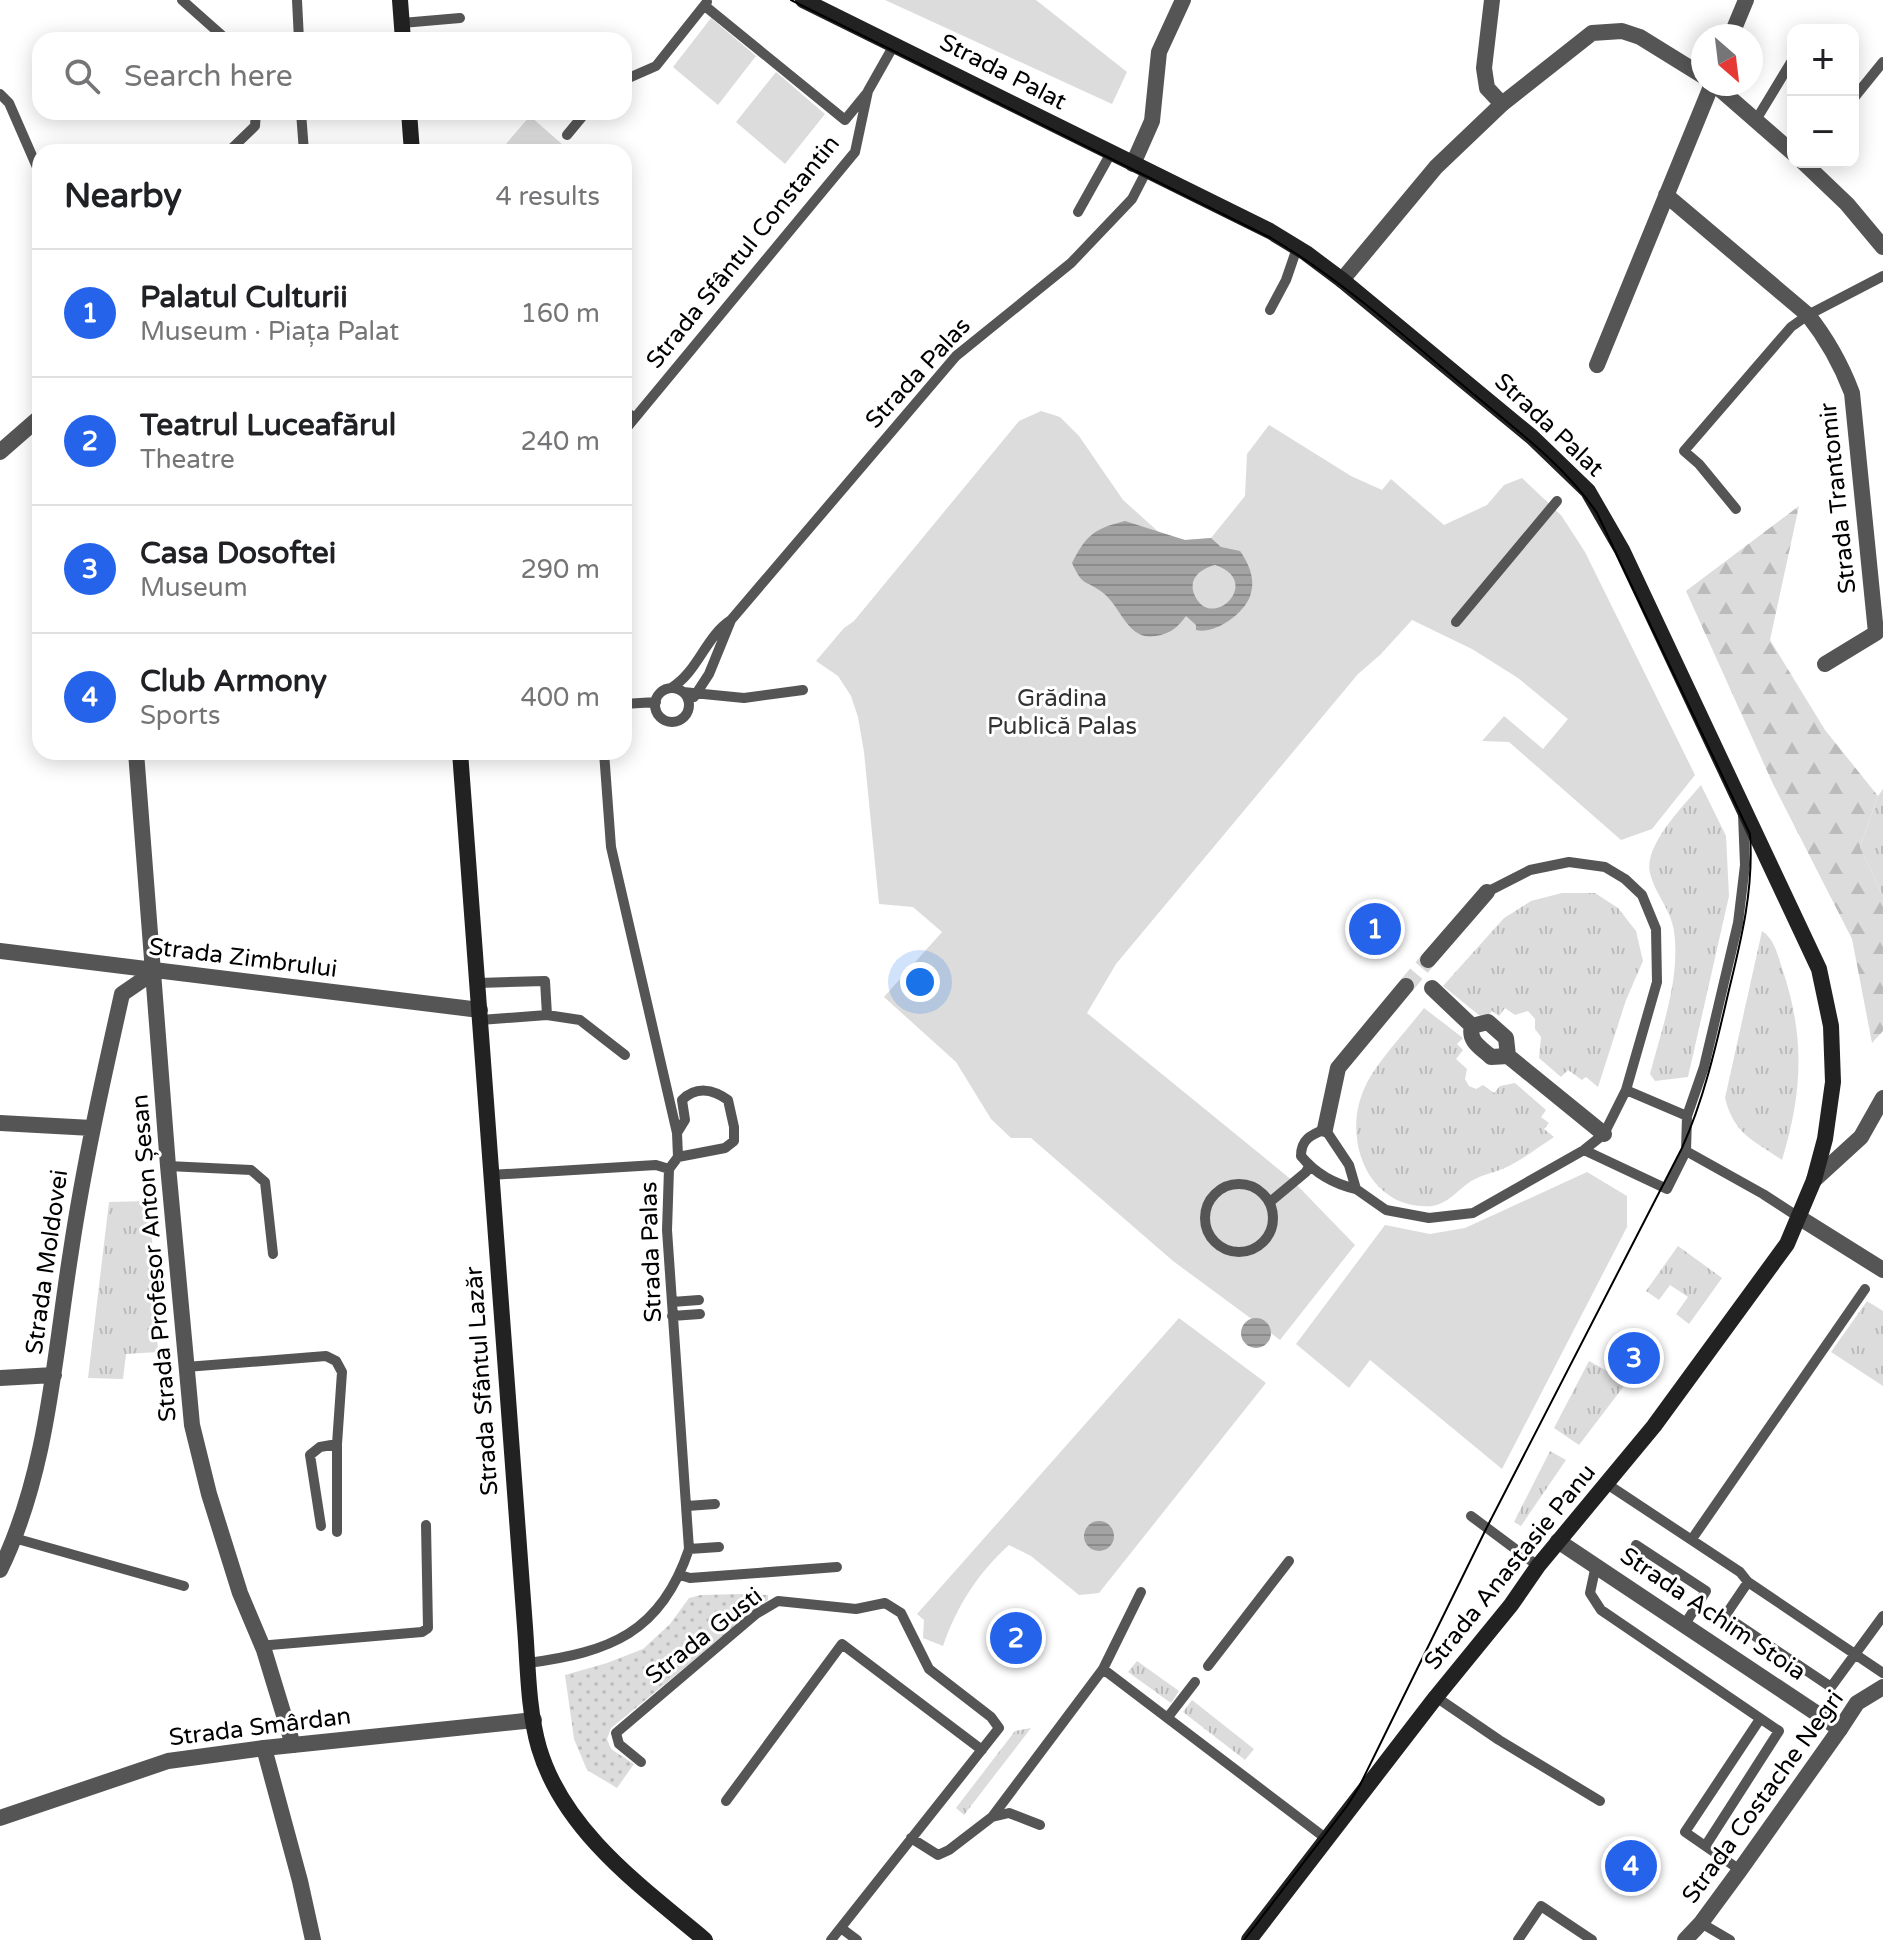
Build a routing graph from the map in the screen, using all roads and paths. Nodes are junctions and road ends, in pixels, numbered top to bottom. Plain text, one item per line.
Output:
1 (182, 0) edge
2 (297, 0) edge
3 (400, 0) edge
4 (803, 0) edge
5 (1183, 0) edge
6 (1492, 0) edge
7 (1746, 0) edge
8 (707, 3) edge
9 (460, 18) dead end
10 (1736, 24) edge
11 (218, 32) edge
12 (299, 32) edge
13 (402, 32) edge
14 (894, 45) junction
15 (1883, 62) edge
16 (1691, 69) edge
17 (1787, 69) edge
18 (632, 76) edge
19 (868, 91) junction
20 (0, 94) edge
21 (1708, 96) edge
22 (1727, 96) edge
23 (1855, 96) edge
24 (1502, 104) junction
25 (255, 120) edge
26 (302, 120) edge
27 (410, 120) edge
28 (579, 120) edge
29 (1756, 120) junction
30 (567, 135) dead end
31 (236, 144) edge
32 (303, 144) edge
33 (411, 144) edge
34 (1787, 148) edge
35 (1111, 153) junction
36 (32, 156) edge
37 (1140, 167) junction
38 (1809, 168) edge
39 (1666, 195) junction
40 (1078, 212) dead end
41 (1883, 247) edge
42 (1297, 248) junction
43 (1883, 276) edge
44 (1342, 280) junction
45 (1270, 310) dead end
46 (1808, 315) junction
47 (1597, 365) dead end
48 (634, 418) joint
49 (632, 421) edge
50 (32, 424) edge
51 (0, 452) edge
52 (1557, 501) dead end
53 (1736, 509) dead end
54 (731, 620) junction
55 (1456, 622) dead end
56 (1825, 664) dead end
57 (671, 688) junction
58 (803, 690) dead end
59 (683, 692) junction
60 (696, 694) junction
61 (632, 704) edge
62 (689, 704) junction
63 (656, 707) junction
64 (137, 760) edge
65 (461, 760) edge
66 (605, 760) edge
67 (1741, 802) junction
68 (1487, 892) joint
69 (0, 951) edge
70 (1428, 960) tunnel mouth
71 (154, 972) junction
72 (478, 983) junction
73 (1406, 986) tunnel mouth
74 (1432, 988) dead end
75 (480, 1015) junction
76 (547, 1015) junction
77 (1472, 1026) junction
78 (625, 1055) dead end
79 (1508, 1056) junction
80 (1626, 1090) junction
81 (1883, 1098) edge
82 (1687, 1116) junction
83 (0, 1123) edge
84 (92, 1128) junction
85 (1325, 1129) junction
86 (677, 1133) junction
87 (1604, 1134) junction
88 (1584, 1150) junction
89 (1686, 1151) junction
90 (678, 1157) junction
91 (168, 1166) junction
92 (1309, 1166) junction
93 (669, 1169) junction
94 (490, 1175) junction
95 (1814, 1180) junction
96 (1356, 1189) junction
97 (1270, 1202) junction
98 (1800, 1218) junction
99 (273, 1254) dead end
100 (1883, 1270) edge
101 (1865, 1289) dead end
102 (699, 1300) dead end
103 (672, 1302) junction
104 (700, 1314) dead end
105 (672, 1316) junction
106 (186, 1367) junction
107 (54, 1375) junction
108 (0, 1378) edge
109 (337, 1444) junction
110 (1607, 1484) junction
111 (715, 1504) dead end
112 (687, 1506) junction
113 (1471, 1516) dead end
114 (426, 1525) dead end
115 (321, 1526) dead end
116 (337, 1532) dead end
117 (14, 1538) junction
118 (1692, 1539) junction
119 (1558, 1541) junction
120 (1636, 1545) dead end
121 (719, 1547) dead end
122 (689, 1549) junction
123 (1289, 1561) dead end
124 (1596, 1565) junction
125 (1538, 1566) junction
126 (837, 1567) dead end
127 (0, 1570) edge
128 (680, 1575) junction
129 (1748, 1582) junction
130 (184, 1586) dead end
131 (1141, 1592) dead end
132 (1883, 1616) edge
133 (1685, 1624) junction
134 (264, 1650) junction
135 (1855, 1653) junction
136 (528, 1663) junction
137 (1208, 1666) dead end
138 (1103, 1669) junction
139 (1883, 1673) edge
140 (1195, 1682) dead end
141 (1883, 1687) edge
142 (1436, 1697) junction
143 (1168, 1717) junction
144 (1760, 1719) junction
145 (534, 1720) junction
146 (1840, 1729) junction
147 (293, 1745) junction
148 (264, 1748) junction
149 (982, 1750) junction
150 (641, 1762) dead end
151 (726, 1801) dead end
152 (1600, 1801) dead end
153 (2, 1812) edge
154 (992, 1817) junction
155 (1040, 1825) dead end
156 (911, 1838) junction
157 (1328, 1840) junction
158 (1706, 1845) junction
159 (1740, 1870) junction
160 (1701, 1923) junction
161 (841, 1928) junction
162 (313, 1940) edge
163 (705, 1940) edge
164 (831, 1940) edge
165 (857, 1940) edge
166 (1249, 1940) edge
167 (1518, 1940) edge
168 (1592, 1940) edge
169 (1685, 1940) edge
170 (1730, 1940) edge

1 - 11 lane
2 - 12 lane
3 - 13 main road
4 - 14 main road, Strada Palat
5 - 37 street
6 - 24 street
7 - 10 street
8 - 18 lane
8 - 19 lane
9 - 13 lane
14 - 19 lane, Strada Sfântul Constantin
14 - 35 main road, Strada Palat
15 - 23 lane
16 - 24 street
17 - 29 lane
19 - 48 lane, Strada Sfântul Constantin
20 - 36 lane
21 - 39 street
22 - 29 street
24 - 44 street
25 - 31 lane
26 - 32 lane
27 - 33 main road
28 - 30 lane
29 - 34 street
35 - 37 main road, Strada Palat
35 - 40 lane
37 - 42 main road, Strada Palat
37 - 54 lane, Strada Palas
38 - 41 street
39 - 46 street, Strada Trantomir
39 - 47 street
42 - 44 main road, Strada Palat
42 - 45 lane
43 - 46 lane
44 - 67 main road, Strada Palat
46 - 53 lane
46 - 56 street, Strada Trantomir
48 - 49 lane, Strada Sfântul Constantin
50 - 51 street
52 - 55 lane
54 - 57 lane, Strada Palas
54 - 60 lane, Strada Palas
57 - 59 lane
57 - 63 lane, Strada Palas
58 - 60 lane
59 - 60 lane
59 - 62 lane
60 - 62 lane, Strada Palas
61 - 63 lane
62 - 63 lane
64 - 71 street, Strada Profesor Anton Șesan
65 - 72 main road, Strada Sfântul Lazăr
66 - 86 lane, Strada Palas
67 - 82 lane
67 - 95 main road, Strada Palat
68 - 70 street
68 - 80 lane
69 - 71 street, Strada Zimbrului
71 - 75 street, Strada Zimbrului
71 - 84 street, Strada Moldovei
71 - 91 street, Strada Profesor Anton Șesan
72 - 75 main road, Strada Sfântul Lazăr
72 - 76 lane
73 - 85 street
74 - 77 street
75 - 76 lane
75 - 94 main road, Strada Sfântul Lazăr
76 - 78 lane
77 - 79 street
77 - 79 street
79 - 87 street
80 - 82 lane
80 - 87 lane
81 - 95 street
82 - 89 lane
83 - 84 street
84 - 107 street, Strada Moldovei
85 - 92 lane
85 - 96 lane
86 - 90 lane, Strada Palas
86 - 90 lane
87 - 88 lane
88 - 89 lane
88 - 96 lane
89 - 98 lane
90 - 93 lane, Strada Palas
91 - 99 lane
91 - 106 street, Strada Profesor Anton Șesan
92 - 96 lane
92 - 97 lane
93 - 94 lane
93 - 103 lane, Strada Palas
94 - 136 main road, Strada Sfântul Lazăr
95 - 98 main road, Strada Palat
97 - 97 lane
98 - 100 street
98 - 110 main road, Strada Anastasie Panu
101 - 118 lane
102 - 103 lane
103 - 105 lane, Strada Palas
104 - 105 lane
105 - 112 lane, Strada Palas
106 - 109 lane
106 - 134 street, Strada Profesor Anton Șesan
107 - 108 street
107 - 117 street, Strada Moldovei
109 - 115 lane
109 - 116 lane
110 - 118 lane
110 - 119 main road, Strada Anastasie Panu
111 - 112 lane
112 - 122 lane, Strada Palas
113 - 125 lane
114 - 134 lane
117 - 127 street, Strada Moldovei
117 - 130 lane
118 - 129 lane
119 - 124 street, Strada Achim Stoia
119 - 125 main road, Strada Anastasie Panu
120 - 133 lane
121 - 122 lane
122 - 128 lane, Strada Palas
123 - 137 lane
124 - 133 street, Strada Achim Stoia
124 - 144 lane
125 - 142 main road, Strada Anastasie Panu
126 - 128 lane
128 - 136 lane, Strada Palas
129 - 135 lane
129 - 135 lane
131 - 138 lane
132 - 135 lane
133 - 146 street, Strada Achim Stoia
134 - 147 street, Strada Profesor Anton Șesan
135 - 139 lane
136 - 145 main road, Strada Sfântul Lazăr
138 - 143 lane
138 - 154 lane
140 - 143 lane
141 - 146 street, Strada Costache Negri
142 - 152 lane
142 - 157 main road, Strada Anastasie Panu
143 - 157 lane
144 - 158 lane
144 - 158 lane
145 - 147 street, Strada Smârdan
145 - 163 main road, Strada Sfântul Lazăr
146 - 159 street, Strada Costache Negri
147 - 148 street, Strada Smârdan
148 - 153 street, Strada Smârdan
148 - 162 street
149 - 150 lane, Strada Gusti
149 - 151 lane
149 - 156 lane
154 - 155 lane
154 - 156 lane
156 - 161 lane
157 - 166 main road, Strada Anastasie Panu
158 - 159 lane
159 - 160 street, Strada Costache Negri
160 - 169 street, Strada Costache Negri
160 - 170 lane
161 - 164 lane
161 - 165 lane
167 - 168 lane

